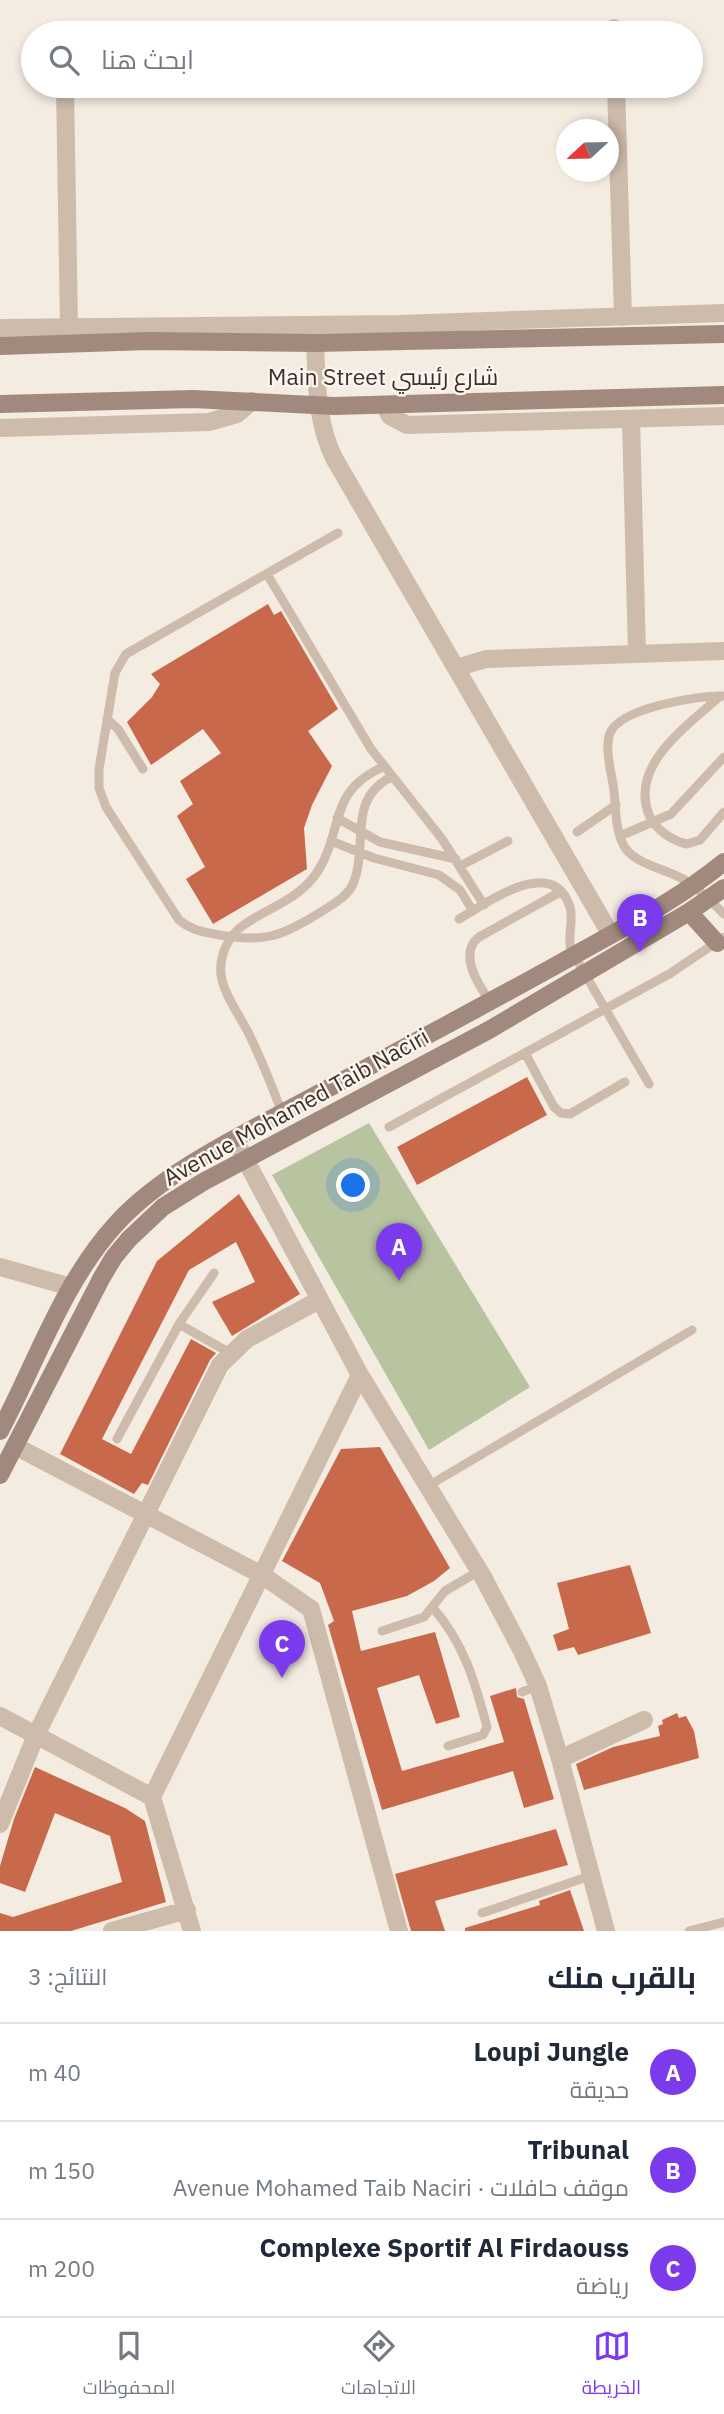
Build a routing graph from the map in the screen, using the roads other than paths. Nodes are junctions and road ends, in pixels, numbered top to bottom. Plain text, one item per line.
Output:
1 (65, 98) edge
2 (616, 98) edge
3 (724, 313) edge
4 (623, 317) junction
5 (69, 327) junction
6 (0, 328) edge
7 (724, 334) edge
8 (315, 343) junction
9 (0, 346) edge
10 (724, 395) edge
11 (252, 401) junction
12 (0, 404) edge
13 (384, 405) junction
14 (317, 406) junction
15 (724, 416) edge
16 (631, 419) junction
17 (0, 428) edge
18 (338, 533) dead end
19 (267, 573) junction
20 (724, 651) edge
21 (637, 654) junction
22 (456, 668) junction
23 (722, 696) edge
24 (107, 719) junction
25 (724, 757) edge
26 (383, 767) junction
27 (143, 769) dead end
28 (391, 777) junction
29 (616, 805) junction
30 (724, 812) edge
31 (337, 818) junction
32 (653, 823) junction
33 (361, 832) junction
34 (577, 832) dead end
35 (620, 836) junction
36 (331, 841) junction
37 (508, 841) dead end
38 (359, 853) junction
39 (724, 862) edge
40 (458, 863) junction
41 (692, 886) junction
42 (724, 888) edge
43 (560, 892) junction
44 (709, 900) junction
45 (485, 905) junction
46 (473, 911) junction
47 (689, 912) junction
48 (724, 914) edge
49 (459, 919) dead end
50 (611, 935) junction
51 (232, 937) junction
52 (720, 940) edge
53 (574, 955) junction
54 (584, 974) junction
55 (490, 1001) junction
56 (605, 1009) junction
57 (525, 1053) junction
58 (625, 1082) dead end
59 (649, 1084) dead end
60 (282, 1112) junction
61 (389, 1128) dead end
62 (235, 1140) junction
63 (246, 1159) junction
64 (0, 1267) edge
65 (214, 1273) dead end
66 (71, 1287) junction
67 (318, 1300) junction
68 (179, 1324) junction
69 (692, 1330) dead end
70 (230, 1353) junction
71 (360, 1375) junction
72 (0, 1431) edge
73 (117, 1439) dead end
74 (15, 1446) junction
75 (0, 1475) edge
76 (428, 1486) junction
77 (147, 1515) junction
78 (480, 1571) junction
79 (262, 1575) junction
80 (433, 1608) junction
81 (382, 1632) dead end
82 (493, 1704) dead end
83 (481, 1708) junction
84 (0, 1716) edge
85 (644, 1720) dead end
86 (36, 1735) junction
87 (448, 1746) dead end
88 (560, 1759) junction
89 (152, 1797) junction
90 (0, 1825) edge
91 (590, 1876) junction
92 (187, 1910) junction
93 (482, 1913) dead end
94 (724, 1922) edge
95 (395, 1930) edge
96 (112, 1931) edge
97 (192, 1931) edge
98 (606, 1931) edge
99 (689, 1931) edge

1 - 5 street
2 - 4 street
3 - 4 street
4 - 5 street
5 - 6 street
7 - 8 street, Main Street شارع رئيسي
8 - 9 street, Main Street شارع رئيسي
8 - 14 street
10 - 13 street, Main Street شارع رئيسي
11 - 12 street, Main Street شارع رئيسي
11 - 14 street, Main Street شارع رئيسي
11 - 17 street
13 - 14 street, Main Street شارع رئيسي
13 - 16 street
14 - 22 street
15 - 16 street
16 - 21 street
18 - 19 lane
19 - 24 lane
19 - 26 lane
20 - 21 street
21 - 22 street
22 - 50 street
23 - 29 lane
23 - 32 lane
24 - 27 lane
24 - 51 lane
25 - 32 lane
26 - 28 lane
26 - 31 lane
28 - 33 lane
28 - 40 lane
29 - 34 lane
29 - 35 lane
30 - 32 lane
31 - 33 lane
31 - 36 lane
32 - 35 lane
33 - 38 lane
33 - 40 lane
35 - 41 lane
36 - 38 lane
36 - 51 lane
37 - 40 lane
38 - 46 lane
38 - 51 lane
39 - 41 street, Avenue Mohamed Taib Naciri
40 - 45 lane
41 - 44 lane
41 - 50 street, Avenue Mohamed Taib Naciri
42 - 44 street, Avenue Mohamed Taib Naciri
43 - 45 lane
43 - 53 lane
43 - 55 lane
44 - 47 street, Avenue Mohamed Taib Naciri
44 - 48 lane
45 - 46 lane
46 - 49 lane
47 - 52 street
47 - 54 street, Avenue Mohamed Taib Naciri
50 - 53 street, Avenue Mohamed Taib Naciri
51 - 60 lane
52 - 56 lane
53 - 54 lane
53 - 55 street, Avenue Mohamed Taib Naciri
54 - 56 lane
54 - 63 street, Avenue Mohamed Taib Naciri
55 - 60 street, Avenue Mohamed Taib Naciri
56 - 57 lane
56 - 59 lane
57 - 58 lane
57 - 61 lane
60 - 62 street, Avenue Mohamed Taib Naciri
62 - 63 street
62 - 66 street, Avenue Mohamed Taib Naciri
63 - 67 street
63 - 74 street, Avenue Mohamed Taib Naciri
64 - 66 street
65 - 68 lane
66 - 72 street, Avenue Mohamed Taib Naciri
67 - 70 street
67 - 71 street
68 - 70 lane
68 - 73 lane
69 - 76 lane
70 - 77 street
71 - 76 street
71 - 79 street
74 - 75 street, Avenue Mohamed Taib Naciri
74 - 77 street
76 - 78 street
77 - 79 street
77 - 86 street
78 - 80 lane
78 - 88 street
79 - 89 street
79 - 95 street
80 - 81 lane
80 - 83 lane
82 - 83 lane
83 - 87 lane
84 - 86 street
85 - 88 street
86 - 89 street
86 - 90 street
88 - 91 street
89 - 92 street
91 - 93 lane
91 - 98 street
92 - 96 street
92 - 97 street
94 - 99 lane

